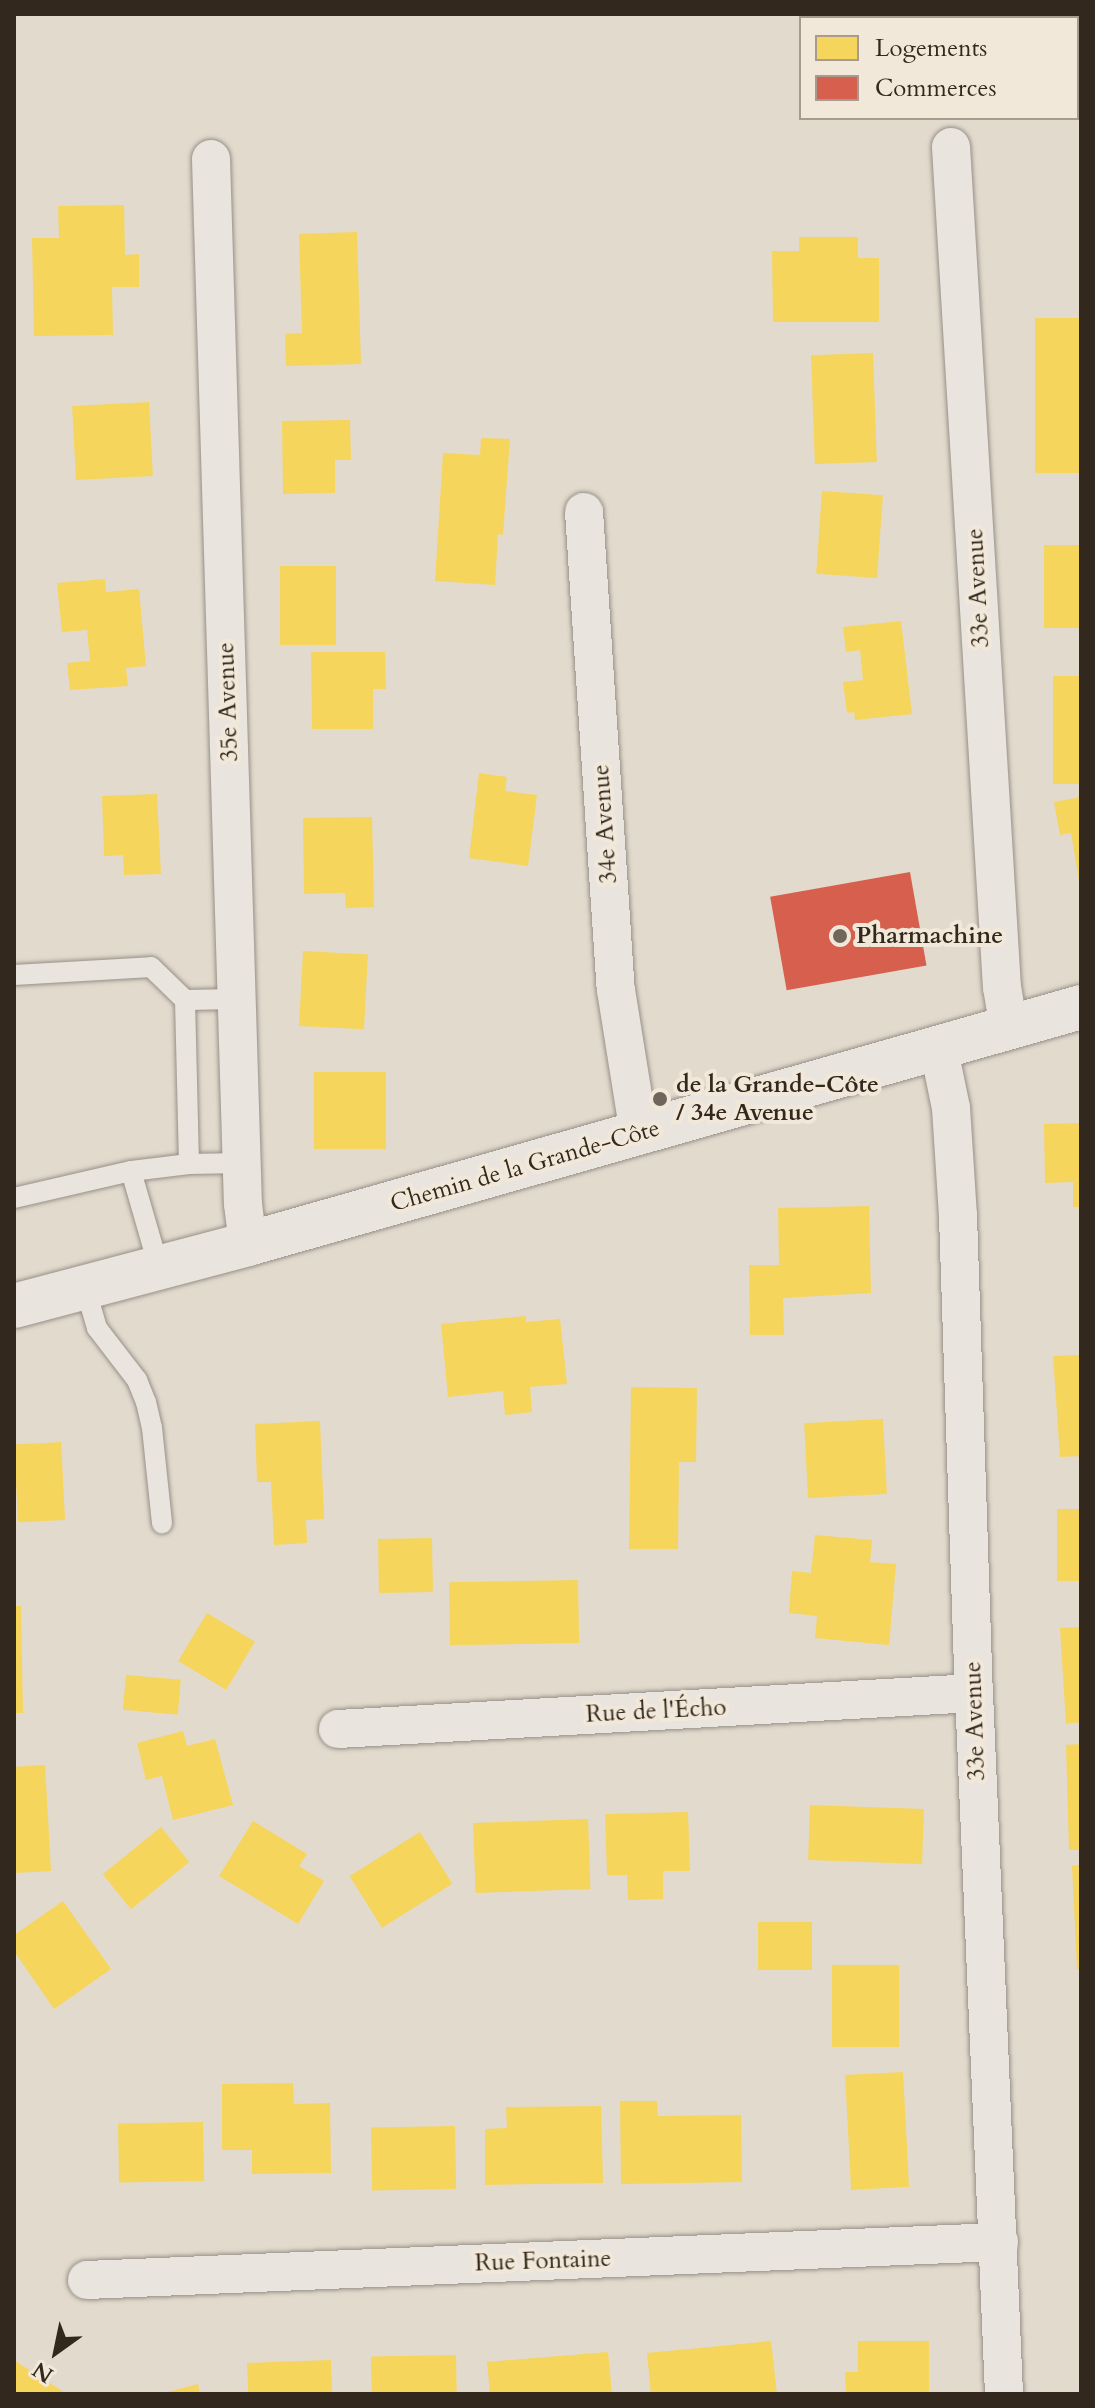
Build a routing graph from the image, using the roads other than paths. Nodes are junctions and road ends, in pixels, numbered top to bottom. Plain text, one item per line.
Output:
1 (951, 147) dead end
2 (211, 159) dead end
3 (584, 512) dead end
4 (14, 975) edge
5 (237, 999) junction
6 (185, 1000) junction
7 (1081, 1007) edge
8 (1009, 1029) junction
9 (939, 1050) junction
10 (639, 1134) junction
11 (242, 1163) junction
12 (189, 1164) junction
13 (131, 1171) junction
14 (14, 1198) edge
15 (248, 1244) junction
16 (159, 1268) junction
17 (85, 1287) junction
18 (14, 1306) edge
19 (162, 1523) dead end
20 (974, 1693) junction
21 (338, 1729) dead end
22 (999, 2242) junction
23 (87, 2280) dead end
24 (1004, 2394) edge

1 - 8 street, 33e Avenue
2 - 5 street, 35e Avenue
3 - 10 street, 34e Avenue
4 - 6 lane
5 - 6 lane
5 - 11 street, 35e Avenue
6 - 12 lane
7 - 8 main road, Chemin de la Grande-Côte
8 - 9 main road, Chemin de la Grande-Côte
9 - 10 main road, Chemin de la Grande-Côte
9 - 20 street, 33e Avenue
10 - 15 main road, Chemin de la Grande-Côte
11 - 12 lane
11 - 15 street, 35e Avenue
12 - 13 lane
13 - 14 lane
13 - 16 lane
15 - 16 main road, Chemin de la Grande-Côte
16 - 17 main road, Chemin de la Grande-Côte
17 - 18 main road, Chemin de la Grande-Côte
17 - 19 lane
20 - 21 street, Rue de l'Écho
20 - 22 street, 33e Avenue
22 - 23 street, Rue Fontaine
22 - 24 street, 33e Avenue

